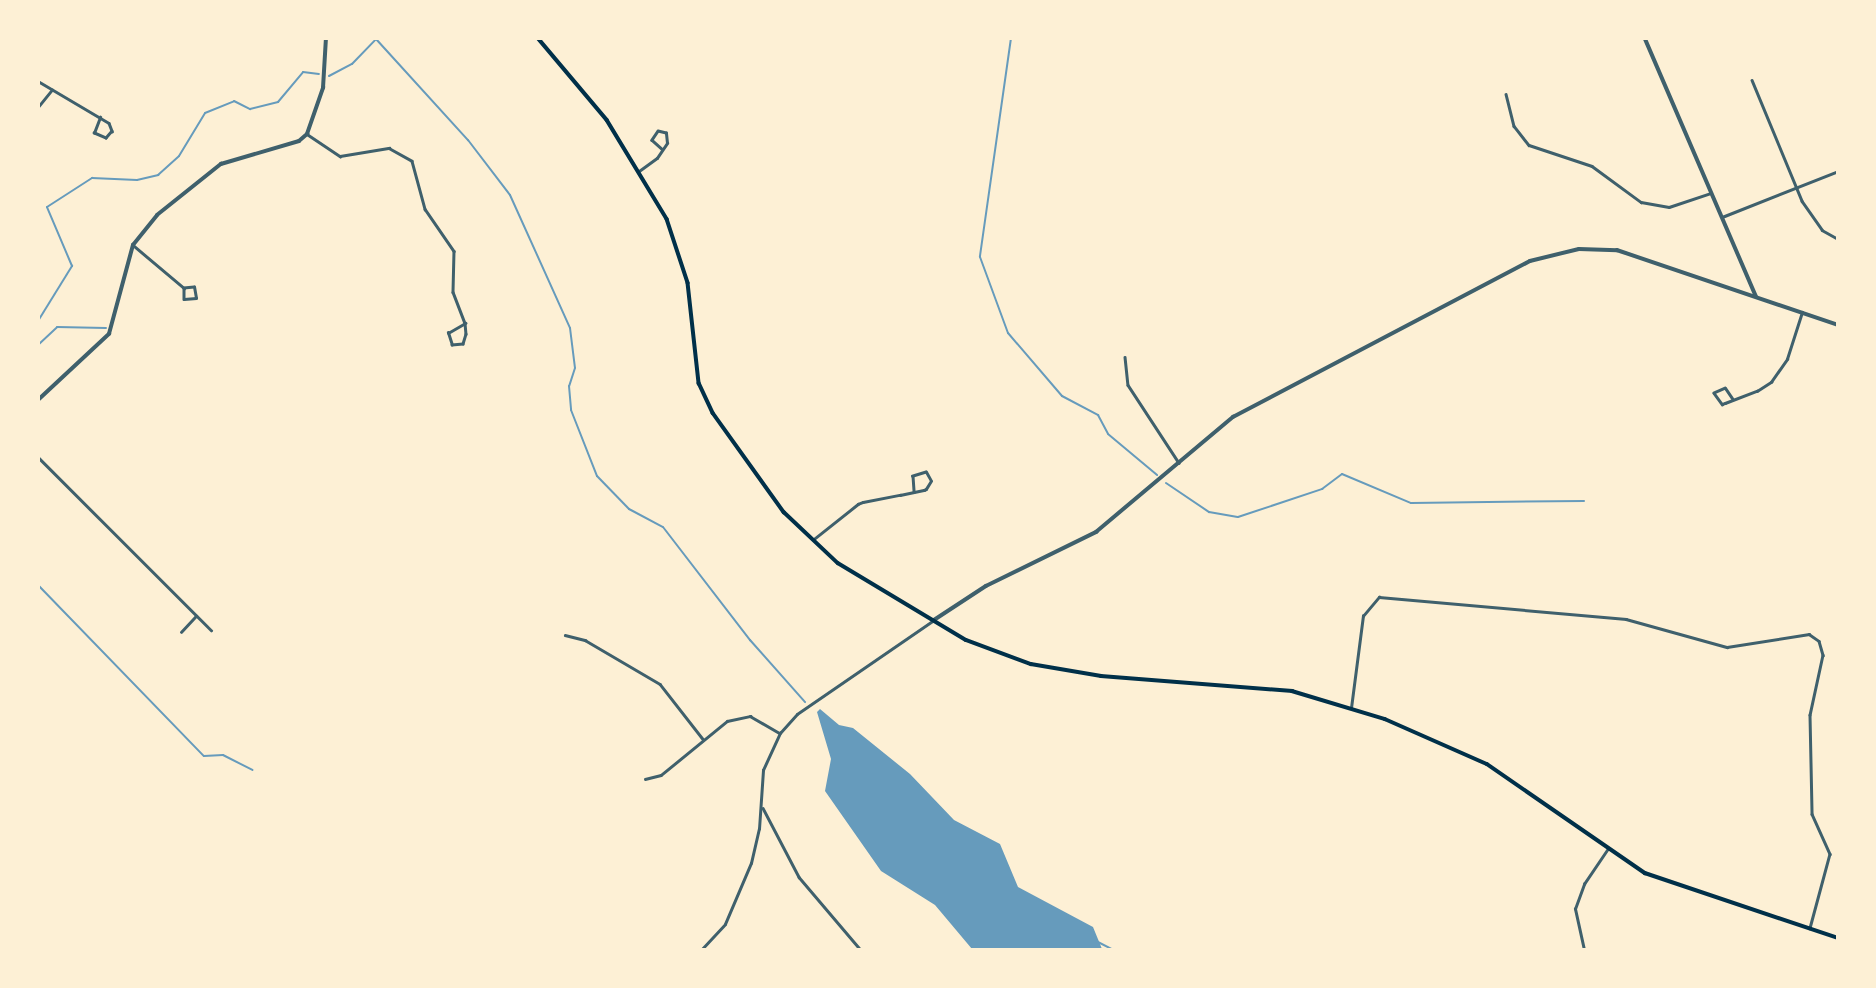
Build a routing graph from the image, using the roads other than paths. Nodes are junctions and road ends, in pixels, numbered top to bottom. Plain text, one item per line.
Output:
1 (326, 38) edge
2 (538, 38) edge
3 (1645, 38) edge
4 (1752, 80) dead end
5 (38, 81) edge
6 (52, 90) junction
7 (1506, 94) dead end
8 (38, 107) edge
9 (100, 117) junction
10 (307, 134) junction
11 (662, 149) junction
12 (639, 171) junction
13 (1838, 171) edge
14 (1795, 187) junction
15 (1712, 193) junction
16 (1722, 217) junction
17 (1838, 239) edge
18 (133, 245) junction
19 (184, 288) junction
20 (1756, 296) junction
21 (1802, 312) junction
22 (465, 323) junction
23 (1838, 325) edge
24 (1125, 357) dead end
25 (38, 400) edge
26 (1732, 400) junction
27 (39, 458) edge
28 (1179, 463) junction
29 (914, 492) junction
30 (812, 541) junction
31 (196, 616) junction
32 (934, 621) junction
33 (211, 630) dead end
34 (181, 632) dead end
35 (565, 635) dead end
36 (1351, 708) junction
37 (780, 733) junction
38 (703, 740) junction
39 (645, 779) dead end
40 (762, 805) junction
41 (1607, 850) junction
42 (1810, 929) junction
43 (1838, 938) edge
44 (701, 950) edge
45 (861, 950) edge
46 (1584, 950) edge

1 - 10 street
2 - 12 main road
3 - 15 street
4 - 14 street
5 - 6 street
6 - 8 street
6 - 9 street
7 - 15 street
9 - 9 street
10 - 18 street
10 - 22 street
11 - 11 street
11 - 12 street
12 - 30 main road
13 - 14 street
14 - 16 street
14 - 17 street
15 - 16 street
16 - 20 street
18 - 19 street
18 - 25 street
19 - 19 street
20 - 21 street
20 - 28 street
21 - 23 street
21 - 26 street
22 - 22 street
24 - 28 street
26 - 26 street
27 - 31 street
28 - 32 street
29 - 29 street
29 - 30 street
30 - 32 main road
31 - 33 street
31 - 34 street
32 - 36 main road
32 - 37 street
35 - 38 street
36 - 41 main road
36 - 42 street
37 - 38 street
37 - 40 street
38 - 39 street
40 - 44 street
40 - 45 street
41 - 42 main road
41 - 46 street
42 - 43 main road

